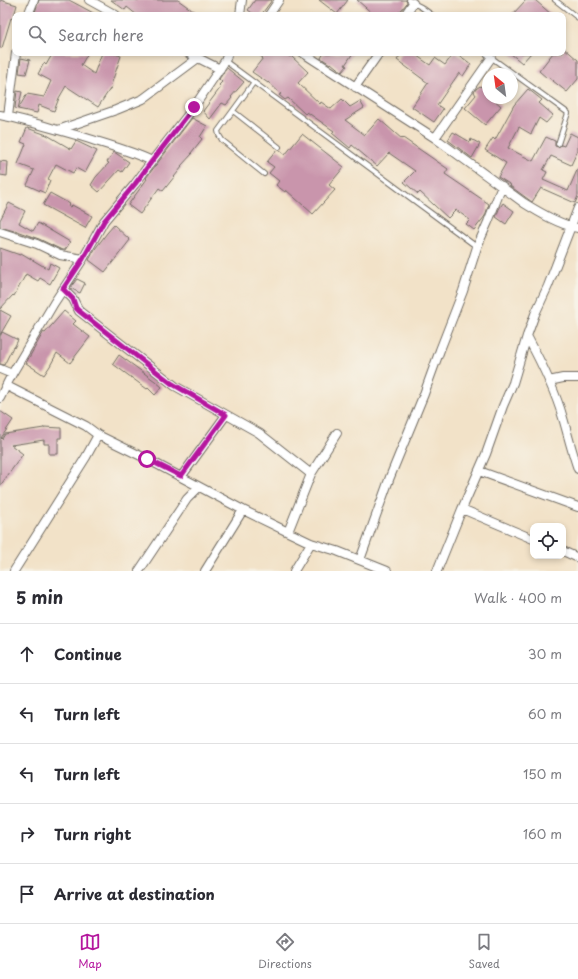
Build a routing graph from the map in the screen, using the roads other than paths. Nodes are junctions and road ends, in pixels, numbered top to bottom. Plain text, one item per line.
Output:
1 (34, 0) edge
2 (89, 0) edge
3 (242, 0) edge
4 (279, 0) edge
5 (555, 0) edge
6 (411, 2) edge
7 (29, 12) edge
8 (111, 12) edge
9 (240, 12) edge
10 (271, 12) edge
11 (406, 12) edge
12 (428, 12) edge
13 (578, 18) edge
14 (15, 56) edge
15 (194, 56) edge
16 (308, 56) edge
17 (377, 56) edge
18 (488, 56) edge
19 (227, 57) edge
20 (198, 58) junction
21 (220, 69) junction
22 (254, 82) junction
23 (355, 87) junction
24 (233, 111) junction
25 (4, 116) edge
26 (58, 130) junction
27 (435, 138) junction
28 (558, 144) dead end
29 (279, 147) dead end
30 (152, 161) junction
31 (264, 174) dead end
32 (502, 186) junction
33 (578, 208) edge
34 (574, 227) edge
35 (0, 232) edge
36 (477, 247) junction
37 (83, 259) junction
38 (63, 289) junction
39 (527, 336) junction
40 (0, 369) edge
41 (12, 374) junction
42 (578, 378) edge
43 (549, 381) junction
44 (7, 386) junction
45 (0, 398) edge
46 (226, 415) junction
47 (337, 433) dead end
48 (98, 435) junction
49 (578, 469) edge
50 (479, 471) junction
51 (311, 474) junction
52 (181, 476) junction
53 (199, 487) junction
54 (578, 507) edge
55 (462, 509) junction
56 (243, 510) junction
57 (288, 532) junction
58 (530, 538) edge
59 (311, 543) junction
60 (566, 552) edge
61 (578, 558) edge
62 (360, 560) junction
63 (14, 571) edge
64 (139, 571) edge
65 (205, 571) edge
66 (294, 571) edge
67 (387, 571) edge
68 (437, 571) edge

1 - 7 street
2 - 8 street
3 - 9 street
4 - 10 street
5 - 13 lane
6 - 11 street
6 - 12 lane
14 - 25 street
15 - 20 street
16 - 23 street
17 - 23 street
18 - 27 street
18 - 28 lane
19 - 21 street
19 - 22 lane
20 - 21 street
20 - 26 street
21 - 30 street
22 - 24 lane
22 - 36 lane
23 - 27 street
24 - 29 lane
24 - 31 lane
25 - 26 street
26 - 30 street
27 - 32 street
30 - 37 street
32 - 34 street
32 - 36 street
33 - 34 street
34 - 39 street
35 - 37 street
36 - 62 street
37 - 38 street
38 - 41 street
38 - 46 street
39 - 43 street
39 - 50 street
40 - 41 street
41 - 44 street
42 - 43 street
43 - 49 street
44 - 45 street
44 - 48 street
46 - 51 street
46 - 52 street
47 - 51 street
48 - 52 street
48 - 63 street
50 - 54 street
50 - 55 street
51 - 57 street
52 - 53 street
53 - 56 street
53 - 64 street
55 - 58 street
55 - 68 street
56 - 57 street
56 - 65 street
57 - 59 street
59 - 62 street
59 - 66 street
60 - 61 street
62 - 67 street

